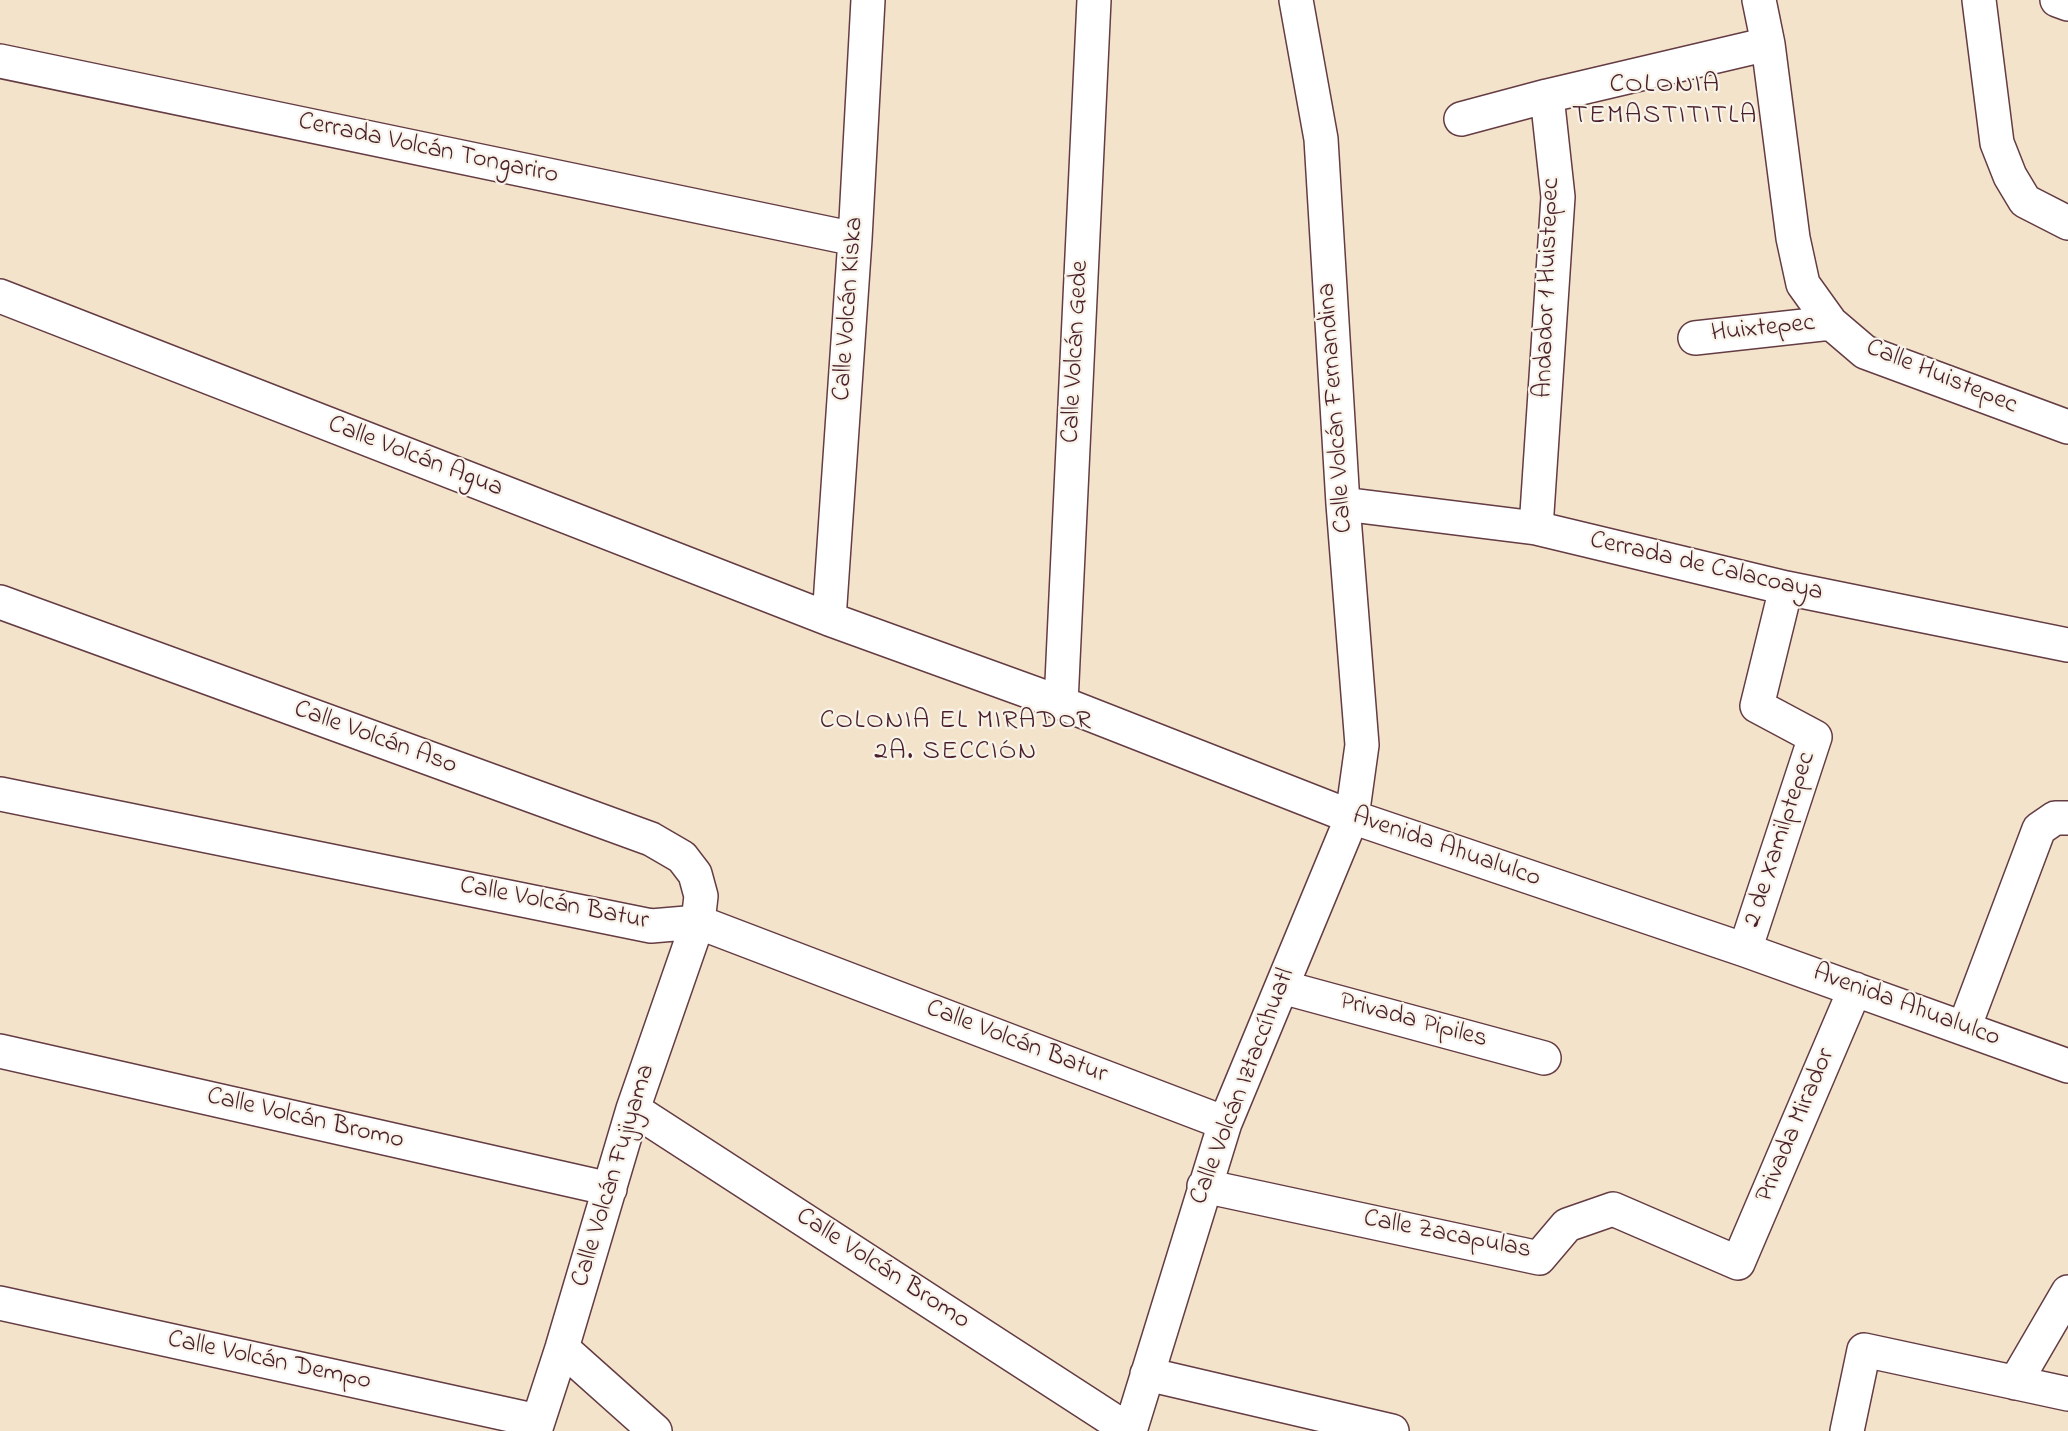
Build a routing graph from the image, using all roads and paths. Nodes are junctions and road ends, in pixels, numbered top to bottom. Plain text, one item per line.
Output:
1 (868, 0) edge
2 (1094, 0) edge
3 (1296, 0) edge
4 (1759, 0) edge
5 (1979, 0) edge
6 (2057, 0) edge
7 (2068, 4) edge
8 (1767, 44) junction
9 (0, 61) edge
10 (1547, 96) junction
11 (1461, 119) dead end
12 (2068, 223) edge
13 (855, 239) junction
14 (0, 296) edge
15 (1831, 323) junction
16 (1695, 338) dead end
17 (2068, 428) edge
18 (1343, 504) junction
19 (1536, 528) junction
20 (1786, 588) junction
21 (0, 602) edge
22 (829, 619) junction
23 (2065, 635) edge
24 (1061, 704) junction
25 (0, 794) edge
26 (1352, 817) junction
27 (2068, 818) edge
28 (698, 922) junction
29 (1745, 950) junction
30 (1282, 987) junction
31 (1855, 989) junction
32 (1964, 1028) junction
33 (0, 1051) edge
34 (1544, 1058) dead end
35 (2068, 1066) edge
36 (633, 1109) junction
37 (1225, 1123) junction
38 (1204, 1186) junction
39 (610, 1189) junction
40 (1738, 1263) joint
41 (2068, 1292) edge
42 (0, 1304) edge
43 (562, 1348) junction
44 (1147, 1374) junction
45 (2015, 1383) junction
46 (2068, 1394) edge
47 (537, 1426) edge
48 (655, 1431) edge
49 (1130, 1431) edge
50 (1392, 1431) edge
51 (1847, 1431) edge

1 - 13 street, Calle Volcán Kiska
2 - 24 street, Calle Volcán Gede
3 - 18 street, Calle Volcán Fernandina
4 - 8 street, Calle Huistepec
5 - 12 street
6 - 7 street
8 - 10 street
8 - 15 street, Calle Huistepec
9 - 13 street, Cerrada Volcán Tongariro
10 - 11 street
10 - 19 street, Andador 1 Huistepec
13 - 22 street, Calle Volcán Kiska
14 - 22 street, Calle Volcán Agua
15 - 16 street, Huixtepec
15 - 17 street, Calle Huistepec
18 - 19 street, Cerrada de Calacoaya
18 - 26 street, Calle Volcán Fernandina
19 - 20 street, Cerrada de Calacoaya
20 - 23 street, Cerrada de Calacoaya
20 - 29 street, 2 de Xamilptepec
21 - 28 street, Calle Volcán Aso
22 - 24 street, Avenida Ahualulco
24 - 26 street, Avenida Ahualulco
25 - 28 street, Calle Volcán Batur
26 - 29 street, Avenida Ahualulco
26 - 30 street, Calle Volcán Iztaccíhuatl
27 - 32 street
28 - 36 street, Calle Volcán Fujiyama
28 - 37 street, Calle Volcán Batur
29 - 31 street, Avenida Ahualulco
30 - 34 street, Privada Pipiles
30 - 37 street, Calle Volcán Iztaccíhuatl
31 - 32 street, Avenida Ahualulco
31 - 40 street, Privada Mirador
32 - 35 street, Avenida Ahualulco
33 - 39 street, Calle Volcán Bromo
36 - 39 street, Calle Volcán Fujiyama
36 - 49 street, Calle Volcán Bromo
37 - 38 street, Calle Volcán Iztaccíhuatl
38 - 40 street, Calle Zacapulas
38 - 44 street, Calle Volcán Iztaccíhuatl
39 - 43 street, Calle Volcán Fujiyama
41 - 45 street
42 - 47 street, Calle Volcán Dempo
43 - 47 street, Calle Volcán Fujiyama
43 - 48 street
44 - 49 street, Calle Volcán Iztaccíhuatl
44 - 50 street
45 - 46 street
45 - 51 street

